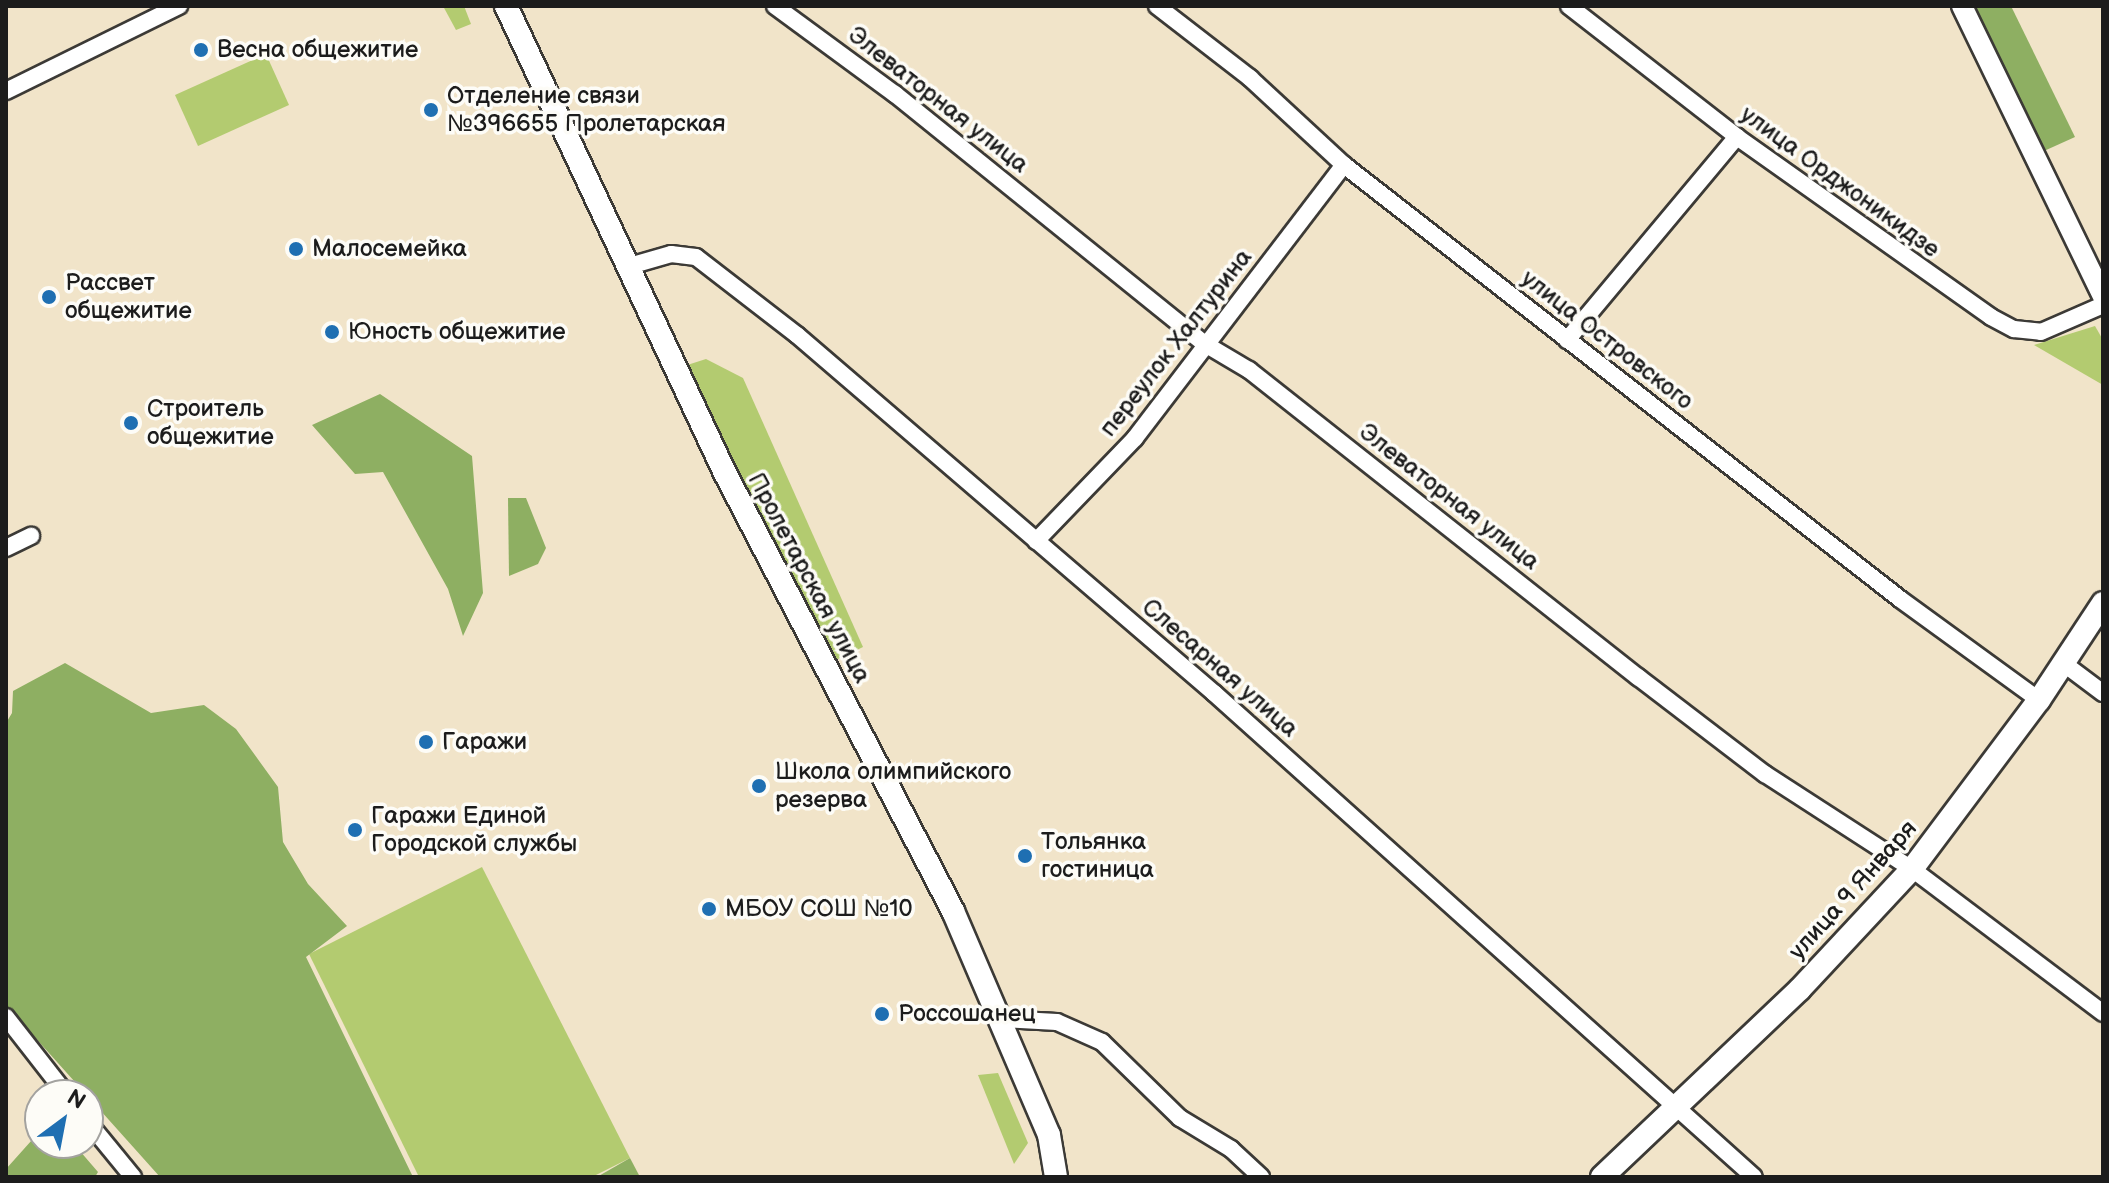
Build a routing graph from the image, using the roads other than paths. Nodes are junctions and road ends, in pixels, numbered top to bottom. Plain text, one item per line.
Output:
1 (179, 6) edge
2 (506, 6) edge
3 (775, 6) edge
4 (1157, 6) edge
5 (1569, 6) edge
6 (1962, 6) edge
7 (6, 91) edge
8 (1737, 137) junction
9 (1344, 165) junction
10 (626, 267) junction
11 (2103, 296) edge
12 (2103, 305) edge
13 (1567, 340) junction
14 (1205, 344) junction
15 (31, 536) dead end
16 (1036, 541) junction
17 (6, 548) edge
18 (2103, 603) edge
19 (2063, 663) junction
20 (2103, 693) edge
21 (2039, 700) junction
22 (1912, 869) junction
23 (2103, 1013) edge
24 (6, 1017) edge
25 (1002, 1019) junction
26 (54, 1079) edge
27 (1673, 1107) junction
28 (104, 1142) edge
29 (133, 1177) edge
30 (1056, 1177) edge
31 (1261, 1177) edge
32 (1602, 1177) edge
33 (1754, 1177) edge

1 - 7 street
2 - 10 main road, Пролетарская улица
3 - 14 street, Элеваторная улица
4 - 9 street, улица Островского
5 - 8 street, улица Орджоникидзе
6 - 11 street
8 - 12 street, улица Орджоникидзе
8 - 13 street
9 - 13 street, улица Островского
9 - 14 street, переулок Халтурина
10 - 16 street, Слесарная улица
10 - 25 main road, Пролетарская улица
13 - 21 street, улица Островского
14 - 16 street, переулок Халтурина
14 - 22 street, Элеваторная улица
15 - 17 street
16 - 27 street, Слесарная улица
18 - 19 main road, улица 9 Января
19 - 20 street
19 - 21 main road, улица 9 Января
21 - 22 main road, улица 9 Января
22 - 23 street, Элеваторная улица
22 - 27 main road, улица 9 Января
24 - 26 street
25 - 30 main road, Пролетарская улица
25 - 31 street
27 - 32 main road, улица 9 Января
27 - 33 street, Слесарная улица
28 - 29 street

